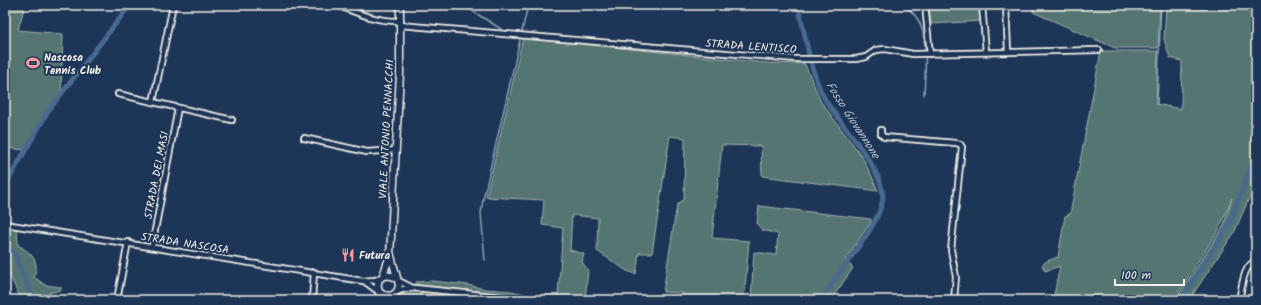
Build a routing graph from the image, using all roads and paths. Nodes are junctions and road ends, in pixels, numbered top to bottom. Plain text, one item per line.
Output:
1 (337, 5) edge
2 (400, 5) edge
3 (925, 5) edge
4 (982, 5) edge
5 (173, 6) edge
6 (1006, 6) edge
7 (401, 23) junction
8 (1099, 50) dead end
9 (1008, 51) junction
10 (986, 52) junction
11 (930, 54) junction
12 (118, 94) dead end
13 (153, 102) junction
14 (178, 108) junction
15 (232, 120) dead end
16 (881, 130) dead end
17 (304, 138) dead end
18 (396, 150) junction
19 (5, 224) edge
20 (128, 242) junction
21 (152, 246) junction
22 (390, 255) junction
23 (1256, 261) edge
24 (314, 272) junction
25 (382, 277) junction
26 (396, 279) junction
27 (363, 281) junction
28 (415, 288) junction
29 (379, 292) junction
30 (394, 296) edge
31 (117, 300) edge
32 (312, 300) edge
33 (382, 300) edge
34 (531, 300) edge
35 (954, 300) edge
36 (1239, 300) edge

1 - 7 street, STRADA LENTISCO
2 - 7 main road, VIALE ANTONIO PENNACCHI
3 - 11 street
4 - 10 street
5 - 13 street
6 - 9 street
7 - 11 street, STRADA LENTISCO
7 - 18 main road, VIALE ANTONIO PENNACCHI
8 - 9 street, STRADA LENTISCO
9 - 10 street, STRADA LENTISCO
10 - 11 street, STRADA LENTISCO
12 - 13 street
13 - 14 street
14 - 15 street
14 - 21 street, STRADA DEI MASI
16 - 35 street
17 - 18 street
18 - 22 main road, VIALE ANTONIO PENNACCHI
19 - 20 street, STRADA NASCOSA
20 - 21 street, STRADA NASCOSA
20 - 31 street
21 - 24 street, STRADA NASCOSA
22 - 25 main road, VIALE ANTONIO PENNACCHI
22 - 26 main road, VIALE ANTONIO PENNACCHI
23 - 36 street
24 - 27 street, STRADA NASCOSA
24 - 32 street
25 - 26 main road
25 - 27 street, STRADA NASCOSA
25 - 29 main road
26 - 28 street
26 - 30 main road
27 - 29 street, STRADA NASCOSA
28 - 30 street
28 - 34 street
29 - 30 main road
29 - 33 main road

